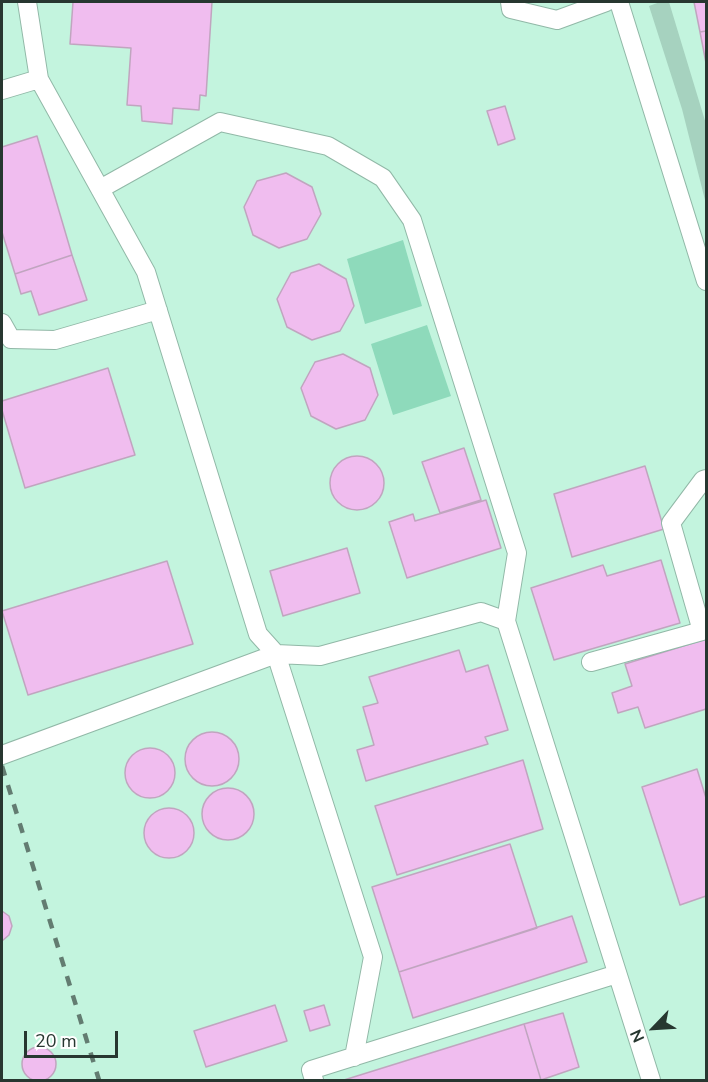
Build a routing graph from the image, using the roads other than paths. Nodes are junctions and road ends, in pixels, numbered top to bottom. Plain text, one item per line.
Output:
1 (27, 2) edge
2 (510, 2) edge
3 (606, 2) edge
4 (619, 2) edge
5 (39, 79) junction
6 (2, 90) edge
7 (100, 189) junction
8 (706, 281) edge
9 (158, 310) junction
10 (2, 323) edge
11 (706, 479) edge
12 (506, 621) junction
13 (276, 654) junction
14 (591, 662) dead end
15 (2, 755) edge
16 (617, 974) junction
17 (354, 1056) junction
18 (314, 1080) edge
19 (651, 1080) edge

1 - 5 lane
2 - 3 lane
4 - 8 lane
5 - 6 lane
5 - 7 lane
7 - 9 lane
7 - 12 lane
9 - 10 lane
9 - 13 lane
11 - 14 lane
12 - 13 lane
12 - 16 lane
13 - 15 lane
13 - 17 lane
16 - 17 lane
16 - 19 lane
17 - 18 lane

